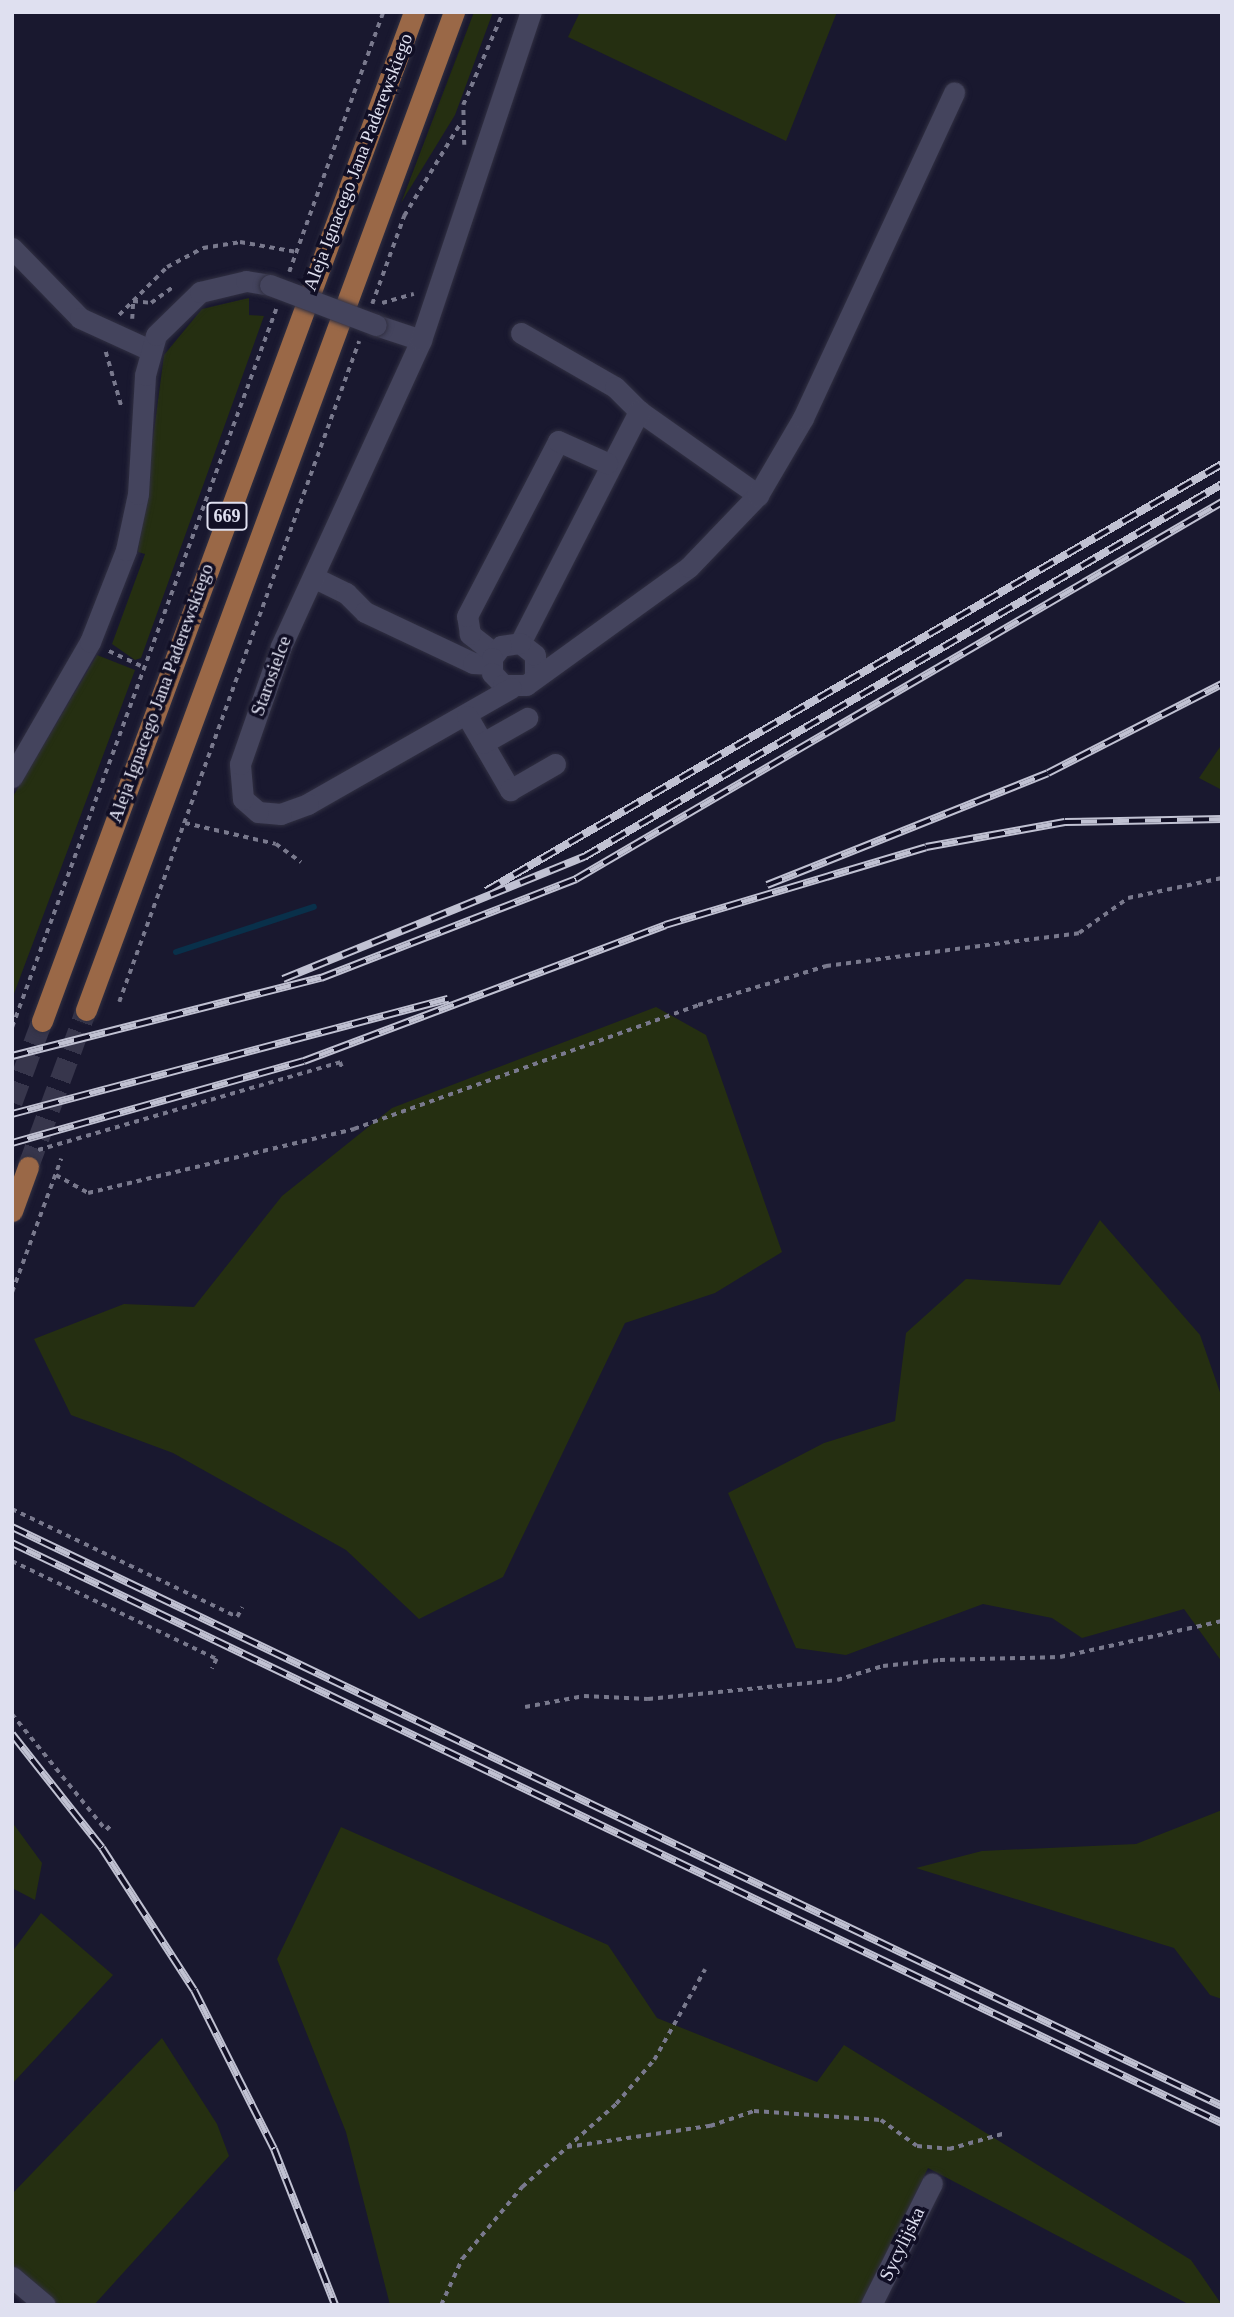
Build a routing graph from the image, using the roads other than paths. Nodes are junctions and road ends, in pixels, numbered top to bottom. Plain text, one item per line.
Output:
1 (414, 12) edge
2 (454, 12) edge
3 (531, 12) edge
4 (954, 92) dead end
5 (12, 248) edge
6 (522, 333) dead end
7 (421, 340) junction
8 (150, 350) junction
9 (639, 411) junction
10 (607, 463) junction
11 (758, 495) junction
12 (313, 577) junction
13 (520, 643) junction
14 (492, 658) junction
15 (535, 673) junction
16 (510, 688) junction
17 (467, 716) junction
18 (527, 718) dead end
19 (483, 743) junction
20 (555, 764) dead end
21 (12, 777) edge
22 (86, 1010) tunnel mouth
23 (42, 1021) tunnel mouth
24 (31, 1159) tunnel mouth
25 (12, 1211) edge
26 (932, 2183) dead end
27 (12, 2277) edge
28 (45, 2305) edge
29 (872, 2305) edge

1 - 23 main road, Aleja Ignacego Jana Paderewskiego / 669
2 - 22 main road, Aleja Ignacego Jana Paderewskiego / 669
3 - 7 street, Starosielce
4 - 11 street
5 - 8 street
6 - 9 street
7 - 8 street, bridge
7 - 12 street, Starosielce
8 - 21 street
9 - 10 street
9 - 11 street
10 - 13 street
10 - 14 street
11 - 15 street
12 - 14 street
12 - 17 street, Starosielce
13 - 14 street
13 - 15 street
14 - 16 street
15 - 16 street
16 - 17 street
17 - 19 street
18 - 19 street
19 - 20 street
24 - 25 main road
26 - 29 street, Sycylijska
27 - 28 street

